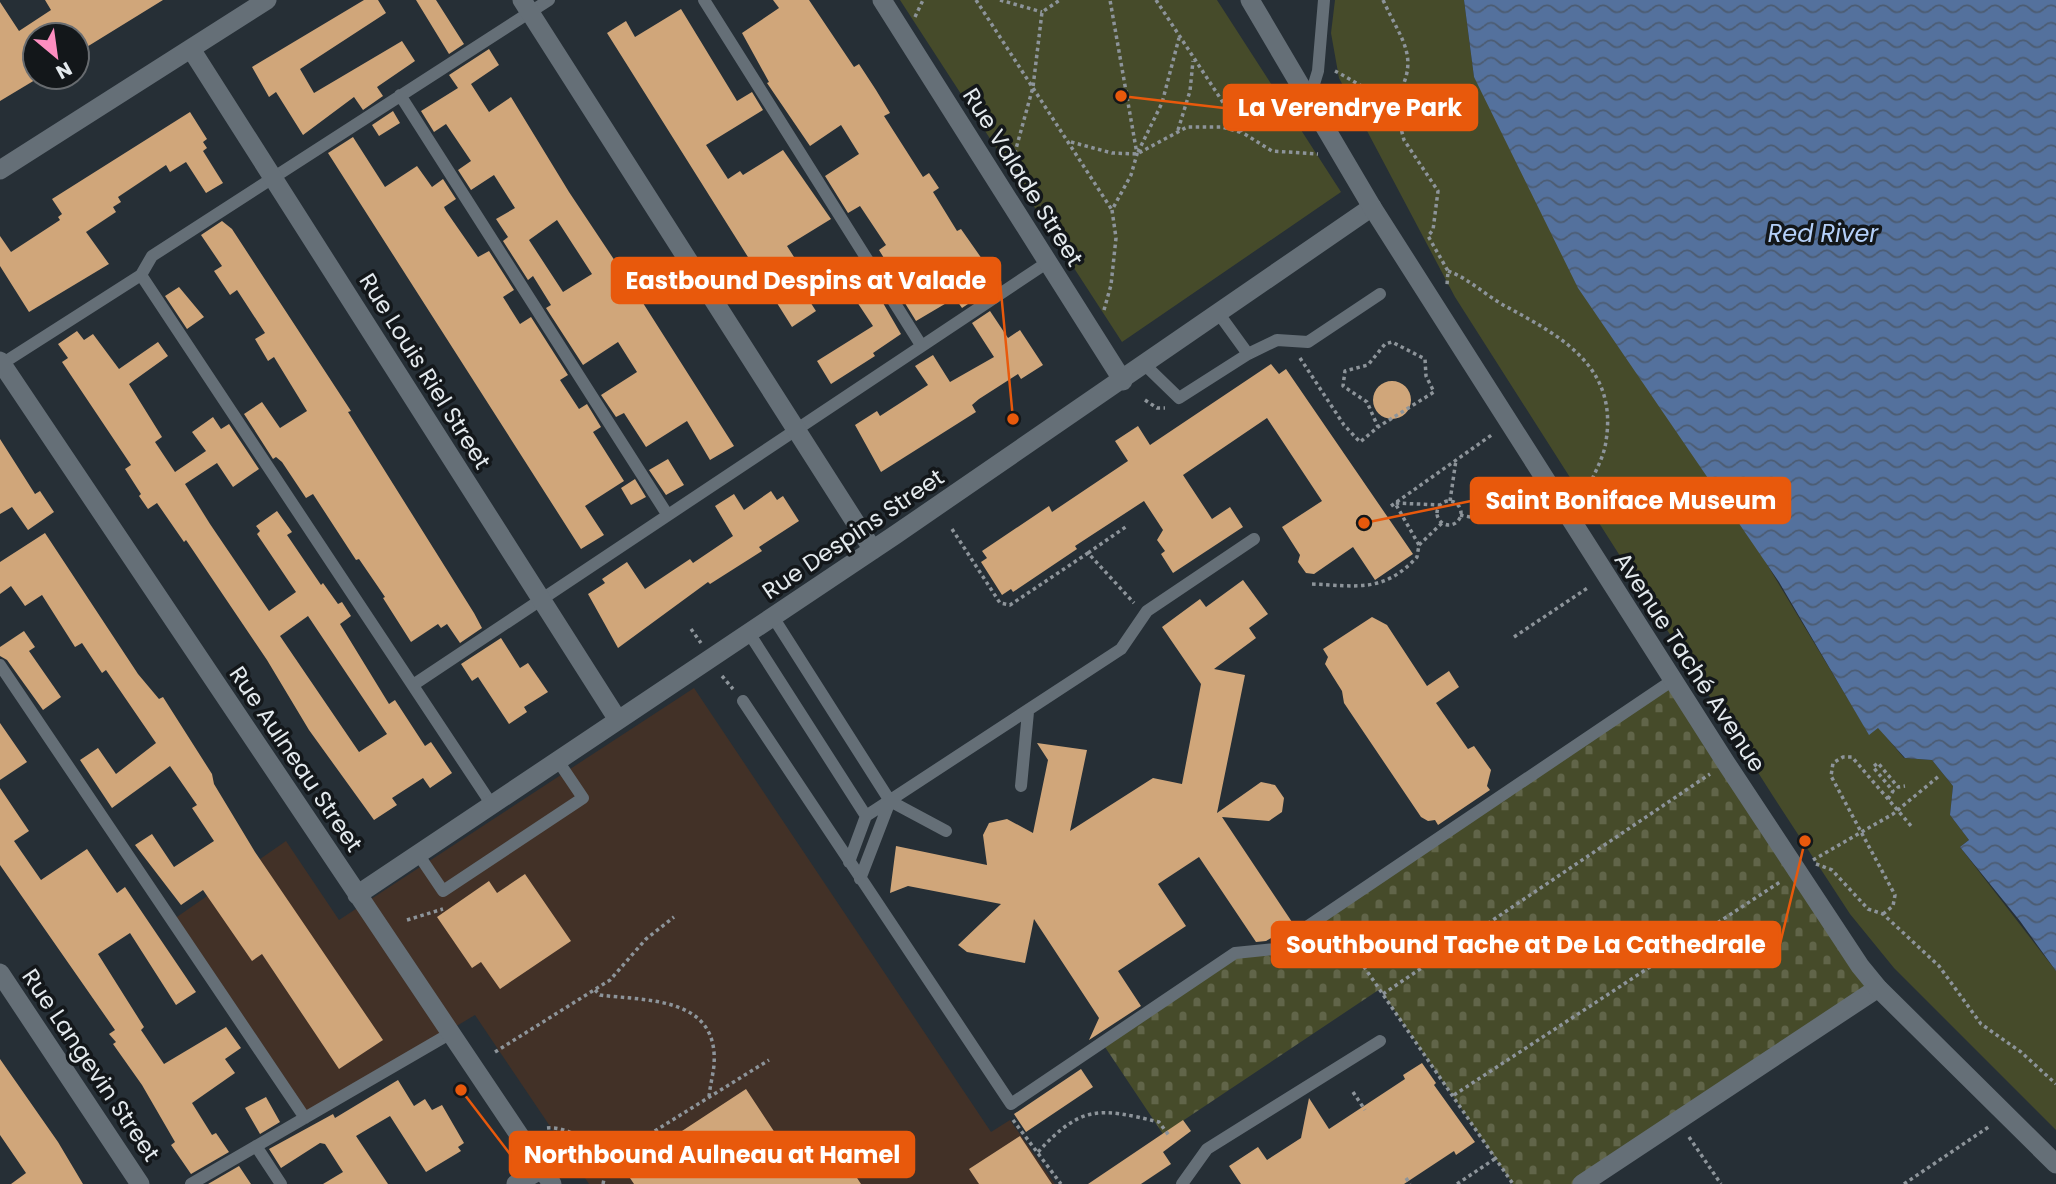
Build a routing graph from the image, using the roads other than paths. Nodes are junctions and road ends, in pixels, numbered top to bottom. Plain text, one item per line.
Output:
1 (267, 0) edge
2 (550, 0) edge
3 (704, 0) edge
4 (882, 0) edge
5 (1250, 0) edge
6 (1324, 0) edge
7 (526, 6) edge
8 (191, 49) junction
9 (400, 95) junction
10 (1310, 97) junction
11 (0, 170) edge
12 (272, 177) junction
13 (1372, 207) junction
14 (1048, 262) junction
15 (141, 275) junction
16 (1380, 294) dead end
17 (1219, 314) junction
18 (921, 345) junction
19 (1248, 354) junction
20 (1, 364) edge
21 (1145, 365) junction
22 (1122, 381) junction
23 (796, 429) junction
24 (667, 514) junction
25 (1254, 539) dead end
26 (873, 550) junction
27 (542, 601) junction
28 (773, 617) junction
29 (749, 632) junction
30 (0, 665) edge
31 (1672, 680) junction
32 (413, 685) junction
33 (743, 701) dead end
34 (1028, 712) junction
35 (618, 720) junction
36 (558, 761) junction
37 (1021, 786) dead end
38 (890, 801) junction
39 (492, 805) junction
40 (866, 816) junction
41 (946, 831) dead end
42 (418, 854) junction
43 (849, 862) junction
44 (860, 879) junction
45 (357, 895) junction
46 (0, 973) edge
47 (1878, 988) junction
48 (450, 1033) junction
49 (1380, 1041) dead end
50 (305, 1118) junction
51 (256, 1146) junction
52 (2056, 1164) edge
53 (547, 1176) edge
54 (141, 1184) edge
55 (191, 1184) edge
56 (281, 1184) edge
57 (516, 1184) edge
58 (1182, 1184) edge
59 (1582, 1184) edge

1 - 8 street
2 - 7 lane
3 - 18 lane
4 - 14 street, Rue Valade Street
5 - 10 street, Avenue Taché Avenue
6 - 10 lane
7 - 9 lane
7 - 23 street
8 - 11 street
8 - 12 street, Rue Louis Riel Street
9 - 12 lane
9 - 24 lane
10 - 13 street, Avenue Taché Avenue
12 - 15 lane
12 - 27 street, Rue Louis Riel Street
13 - 17 street, Rue Despins Street
13 - 31 street, Avenue Taché Avenue
14 - 18 lane
14 - 22 street, Rue Valade Street
15 - 20 lane
15 - 32 lane
16 - 19 lane
17 - 19 lane
17 - 21 street, Rue Despins Street
18 - 23 lane
19 - 21 lane
20 - 45 street, Rue Aulneau Street
21 - 22 street, Rue Despins Street
22 - 26 street, Rue Despins Street
23 - 24 lane
23 - 26 street
24 - 27 lane
25 - 34 lane
26 - 28 street, Rue Despins Street
27 - 32 lane
27 - 35 street, Rue Louis Riel Street
28 - 29 street, Rue Despins Street
28 - 38 lane
29 - 35 street, Rue Despins Street
29 - 40 lane
30 - 50 lane
31 - 44 lane
31 - 47 street, Avenue Taché Avenue
32 - 39 lane
33 - 43 lane
34 - 37 lane
34 - 38 lane
35 - 36 street, Rue Despins Street
36 - 39 street, Rue Despins Street
36 - 42 lane
38 - 40 lane
38 - 41 lane
38 - 44 lane
39 - 42 street, Rue Despins Street
40 - 43 lane
42 - 45 street, Rue Despins Street
43 - 44 lane
45 - 48 street, Rue Aulneau Street
46 - 54 street, Rue Langevin Street
47 - 52 street, Avenue Taché Avenue
47 - 59 street
48 - 50 lane
48 - 53 street, Rue Aulneau Street
49 - 58 lane
50 - 51 lane
51 - 55 lane
51 - 56 lane
53 - 57 street

